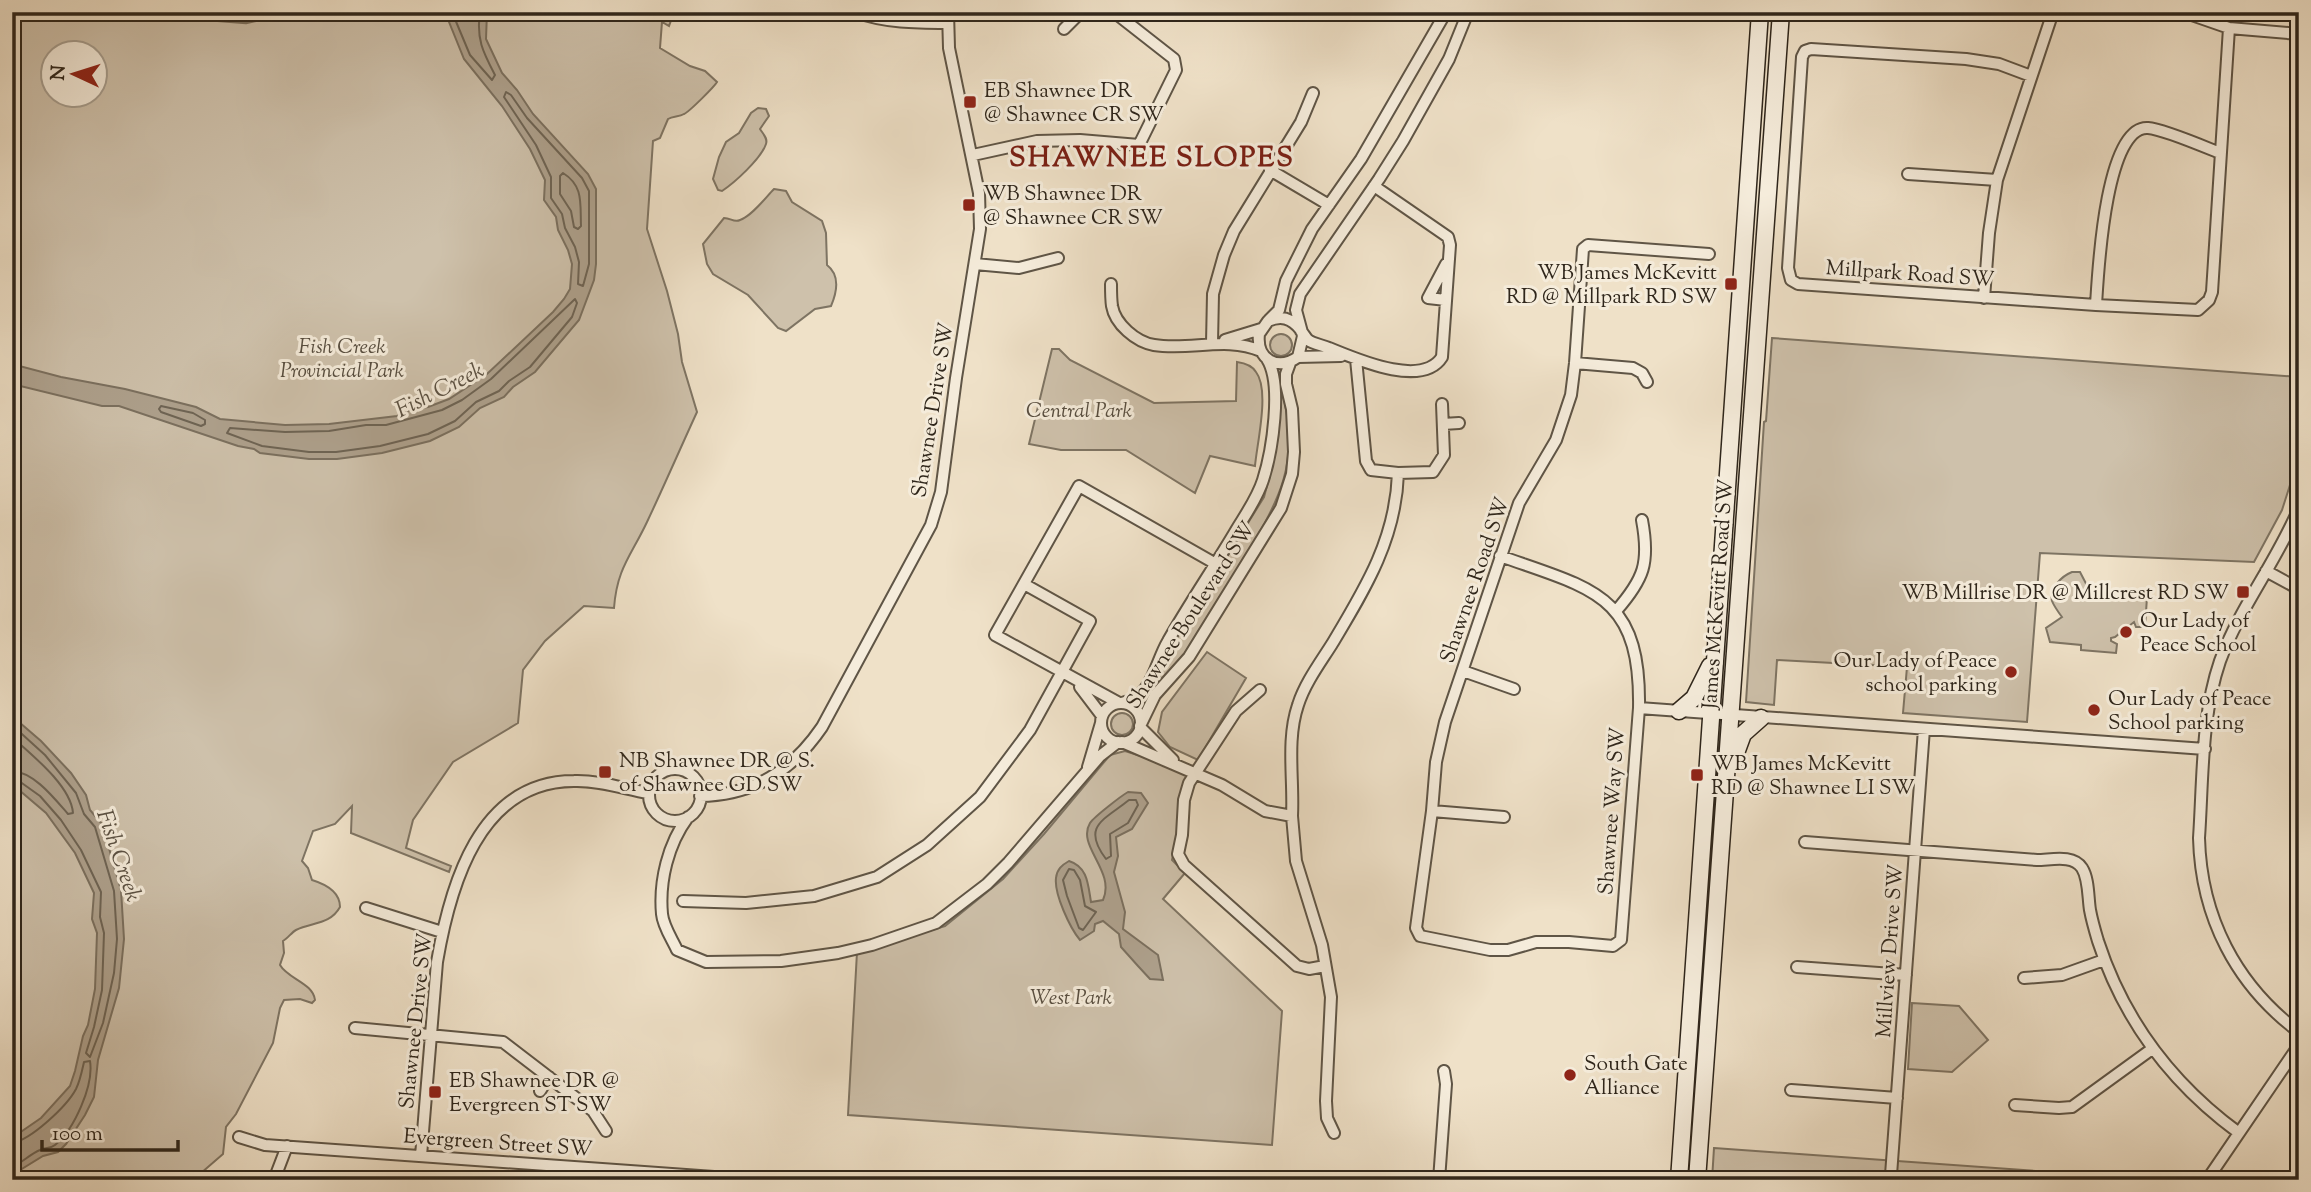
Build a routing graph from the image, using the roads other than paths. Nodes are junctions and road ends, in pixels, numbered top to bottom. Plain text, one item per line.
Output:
1 (855, 12) edge
2 (1081, 12) edge
3 (1114, 12) edge
4 (1446, 12) edge
5 (1468, 12) edge
6 (1760, 12) edge
7 (1781, 12) edge
8 (2053, 12) edge
9 (2183, 12) edge
10 (947, 18) edge
11 (2229, 27) junction
12 (1064, 29) dead end
13 (2299, 34) edge
14 (2031, 76) junction
15 (1313, 93) dead end
16 (2220, 153) junction
17 (973, 155) junction
18 (1270, 170) junction
19 (1908, 174) dead end
20 (1997, 180) junction
21 (1374, 186) junction
22 (1329, 205) junction
23 (1709, 254) dead end
24 (1058, 258) dead end
25 (1449, 258) junction
26 (975, 264) junction
27 (1111, 284) dead end
28 (1984, 298) junction
29 (1446, 300) junction
30 (2096, 305) junction
31 (1265, 325) junction
32 (1300, 329) junction
33 (1212, 342) junction
34 (1262, 352) junction
35 (1352, 358) junction
36 (1294, 360) junction
37 (1575, 363) junction
38 (1647, 382) dead end
39 (1442, 404) dead end
40 (1443, 424) junction
41 (1459, 424) dead end
42 (1398, 473) junction
43 (2299, 508) edge
44 (1642, 520) dead end
45 (1500, 556) junction
46 (1216, 564) junction
47 (2266, 571) junction
48 (1024, 584) junction
49 (2299, 589) edge
50 (1616, 611) junction
51 (1716, 654) junction
52 (1463, 671) junction
53 (1066, 676) junction
54 (1260, 690) dead end
55 (1514, 690) dead end
56 (1121, 703) junction
57 (1639, 708) junction
58 (1679, 711) junction
59 (1711, 714) junction
60 (1729, 715) junction
61 (1761, 718) junction
62 (1102, 720) junction
63 (1140, 727) junction
64 (1924, 729) junction
65 (1120, 742) junction
66 (2205, 749) junction
67 (1177, 764) junction
68 (1086, 772) junction
69 (1194, 773) junction
70 (648, 793) junction
71 (700, 796) junction
72 (1724, 797) junction
73 (1432, 811) junction
74 (658, 816) junction
75 (1292, 816) junction
76 (688, 817) junction
77 (1504, 817) dead end
78 (1805, 842) dead end
79 (671, 846) junction
80 (1916, 850) junction
81 (683, 901) dead end
82 (366, 908) dead end
83 (442, 932) junction
84 (1418, 932) joint
85 (2104, 960) junction
86 (1325, 967) junction
87 (1797, 967) dead end
88 (1906, 975) junction
89 (2024, 978) dead end
90 (355, 1028) dead end
91 (2299, 1032) edge
92 (432, 1035) junction
93 (2299, 1045) edge
94 (2152, 1049) junction
95 (1444, 1071) dead end
96 (549, 1077) junction
97 (1791, 1090) dead end
98 (540, 1091) dead end
99 (1897, 1098) junction
100 (2015, 1105) dead end
101 (607, 1131) dead end
102 (1334, 1133) dead end
103 (2239, 1133) junction
104 (239, 1137) dead end
105 (287, 1146) junction
106 (421, 1156) junction
107 (1891, 1175) dead end
108 (695, 1178) edge
109 (274, 1180) edge
110 (756, 1180) edge
111 (1439, 1180) edge
112 (1679, 1180) edge
113 (1697, 1180) edge
114 (2207, 1180) edge

1 - 10 street
2 - 12 street
3 - 17 street
4 - 22 street
5 - 21 street
6 - 51 main road, James McKevitt Road SW
7 - 60 main road, James McKevitt Road SW
8 - 14 street
9 - 11 street
10 - 17 street, Shawnee Drive SW
11 - 13 street
11 - 16 street, Millpark Road SW
14 - 20 street
14 - 28 street, Millpark Road SW
15 - 18 street
16 - 30 street, Millpark Road SW
16 - 30 street
17 - 26 street, Shawnee Drive SW
18 - 22 street
18 - 33 street
19 - 20 street
20 - 28 street
21 - 25 street
21 - 32 street
22 - 31 street
23 - 37 street, Shawnee Road SW
24 - 26 street
25 - 29 street
25 - 29 street
26 - 71 street, Shawnee Drive SW
27 - 33 street
28 - 30 street, Millpark Road SW
29 - 35 street
31 - 32 street
31 - 33 street
31 - 34 street
32 - 35 street
32 - 36 street
33 - 34 street
34 - 36 street
34 - 46 street, Shawnee Boulevard SW
35 - 36 street
35 - 42 street
36 - 63 street, Shawnee Boulevard SW
37 - 38 street
37 - 45 street, Shawnee Road SW
39 - 40 street
40 - 41 street
40 - 42 street
42 - 75 street
43 - 47 street
44 - 50 street
45 - 50 street, Shawnee Way SW
45 - 52 street, Shawnee Road SW
46 - 48 street
46 - 56 street, Shawnee Boulevard SW
47 - 49 street
47 - 66 street
48 - 53 street
48 - 53 street
50 - 57 street, Shawnee Way SW
51 - 58 main road
51 - 59 main road, James McKevitt Road SW
52 - 55 street
52 - 73 street, Shawnee Road SW
53 - 56 street
53 - 62 street
53 - 81 street
54 - 69 street
56 - 62 street
56 - 63 street
57 - 58 street
57 - 84 street, Shawnee Way SW
58 - 59 street
59 - 60 street
59 - 112 main road, James McKevitt Road SW
60 - 61 street
60 - 72 main road, James McKevitt Road SW
61 - 64 street
61 - 72 main road
62 - 65 street
62 - 68 street, Shawnee Boulevard SW
63 - 65 street
63 - 67 street
64 - 66 street
64 - 80 street, Millview Drive SW
65 - 67 street
65 - 68 street, Shawnee Boulevard SW
66 - 91 street
67 - 69 street
68 - 79 street, Shawnee Boulevard SW
69 - 75 street
69 - 86 street
70 - 71 street
70 - 74 street
70 - 83 street, Shawnee Drive SW
71 - 76 street
72 - 113 main road, James McKevitt Road SW
73 - 77 street
73 - 84 street, Shawnee Road SW
74 - 76 street
74 - 79 street
75 - 86 street
76 - 79 street, Shawnee Boulevard SW
78 - 80 street
80 - 85 street
80 - 88 street, Millview Drive SW
82 - 83 street
83 - 92 street, Shawnee Drive SW
85 - 89 street
85 - 94 street
86 - 102 street
87 - 88 street
88 - 99 street, Millview Drive SW
90 - 92 street
92 - 96 street
92 - 106 street, Shawnee Drive SW
93 - 103 street
94 - 100 street
94 - 103 street
95 - 111 street
96 - 98 street
96 - 101 street
97 - 99 street
99 - 107 street, Millview Drive SW
103 - 114 street
104 - 105 street, Evergreen Street SW
105 - 106 street, Evergreen Street SW
105 - 109 street
106 - 108 street, Evergreen Street SW
108 - 110 street, Evergreen Street SW

